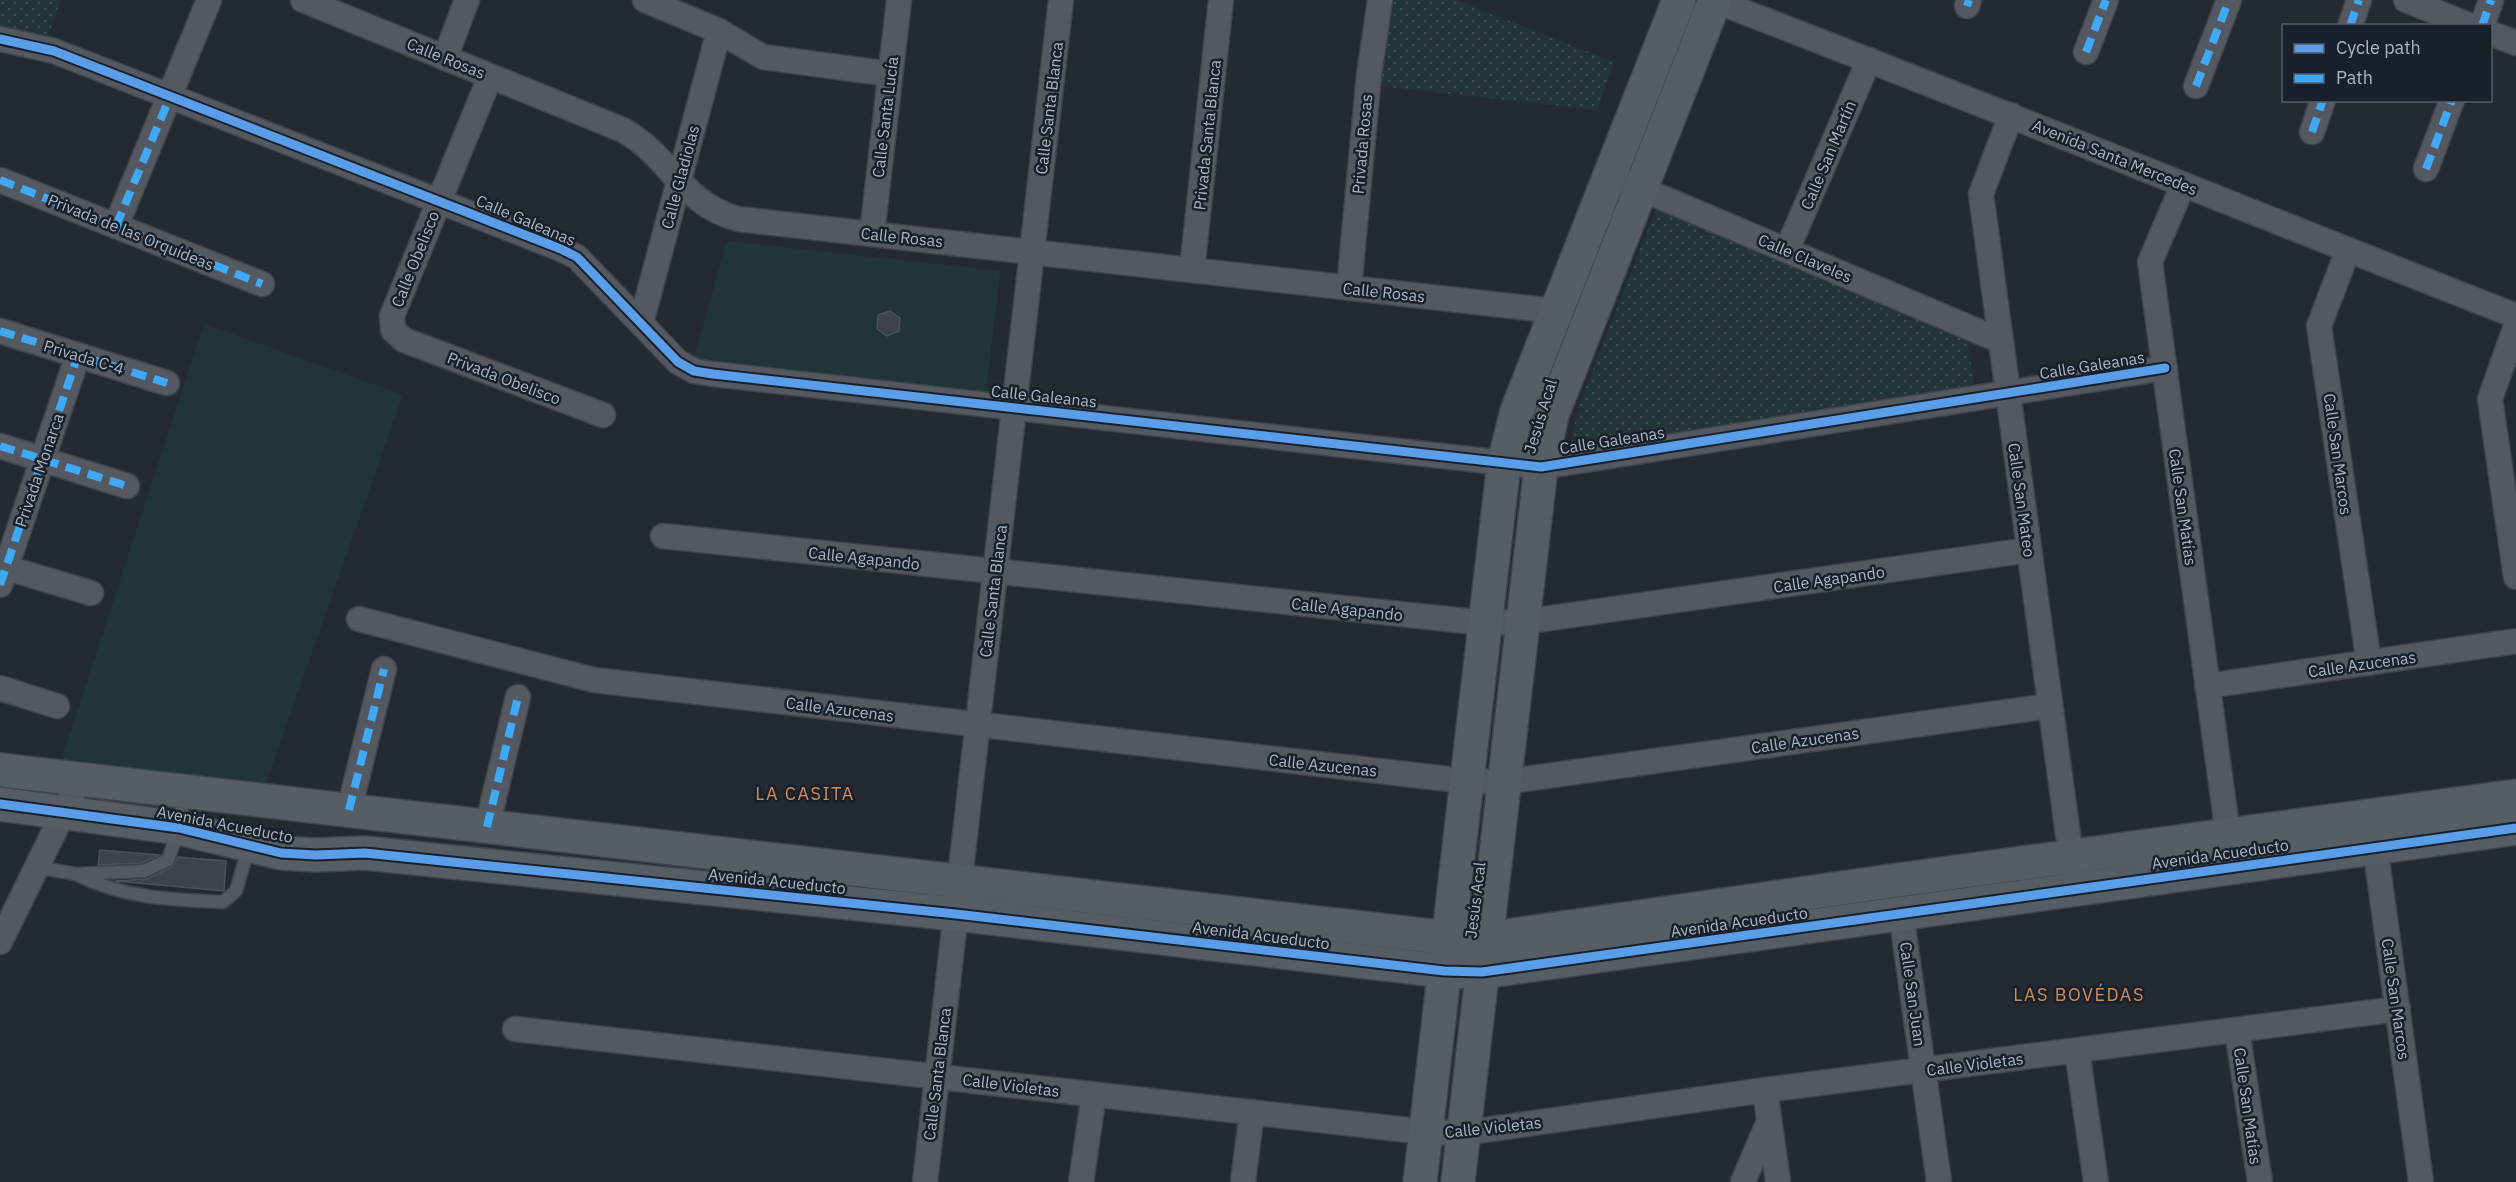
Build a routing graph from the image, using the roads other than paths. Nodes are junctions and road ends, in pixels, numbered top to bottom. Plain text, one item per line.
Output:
1 (209, 0) edge
2 (467, 0) edge
3 (645, 0) edge
4 (899, 0) edge
5 (1061, 0) edge
6 (1221, 0) edge
7 (1380, 0) edge
8 (1679, 0) edge
9 (1714, 0) edge
10 (2106, 0) edge
11 (2229, 0) edge
12 (2360, 0) edge
13 (2406, 0) edge
14 (2491, 0) edge
15 (315, 2) edge
16 (2351, 24) edge
17 (2466, 24) edge
18 (2483, 24) edge
19 (719, 31) junction
20 (2492, 34) edge
21 (0, 39) edge
22 (2516, 43) edge
23 (2086, 52) dead end
24 (446, 58) junction
25 (1869, 60) junction
26 (890, 74) junction
27 (490, 77) junction
28 (2196, 86) dead end
29 (170, 97) junction
30 (2322, 102) edge
31 (2451, 102) edge
32 (2011, 115) junction
33 (2312, 132) dead end
34 (2426, 169) dead end
35 (1609, 176) junction
36 (0, 180) edge
37 (679, 181) junction
38 (2183, 185) junction
39 (1641, 189) junction
40 (439, 201) junction
41 (116, 226) junction
42 (872, 234) junction
43 (1787, 250) junction
44 (2348, 250) junction
45 (1032, 252) junction
46 (1192, 270) junction
47 (262, 284) dead end
48 (1349, 288) junction
49 (1555, 311) junction
50 (2516, 316) edge
51 (641, 323) junction
52 (2516, 326) edge
53 (0, 331) edge
54 (404, 340) joint
55 (2001, 341) junction
56 (78, 355) junction
57 (2165, 368) junction
58 (167, 383) dead end
59 (2008, 393) junction
60 (1014, 408) junction
61 (603, 415) dead end
62 (0, 446) edge
63 (42, 459) junction
64 (1504, 463) junction
65 (1540, 467) junction
66 (127, 486) dead end
67 (663, 536) dead end
68 (2029, 550) junction
69 (995, 572) junction
70 (2, 573) edge
71 (2516, 577) edge
72 (91, 593) dead end
73 (360, 619) dead end
74 (1523, 622) junction
75 (1485, 623) junction
76 (2516, 641) edge
77 (2369, 663) junction
78 (384, 669) dead end
79 (2207, 686) junction
80 (0, 688) edge
81 (518, 697) dead end
82 (57, 706) dead end
83 (2050, 706) junction
84 (978, 726) junction
85 (0, 770) edge
86 (80, 779) junction
87 (1466, 781) junction
88 (1504, 782) junction
89 (184, 793) junction
90 (2516, 796) edge
91 (0, 804) edge
92 (349, 810) junction
93 (64, 812) junction
94 (2371, 816) junction
95 (487, 827) junction
96 (179, 828) junction
97 (2516, 828) edge
98 (2228, 835) junction
99 (249, 845) junction
100 (2376, 847) junction
101 (2070, 856) junction
102 (36, 867) junction
103 (76, 874) junction
104 (960, 881) junction
105 (2075, 889) junction
106 (956, 914) junction
107 (1901, 914) junction
108 (1448, 938) junction
109 (1486, 939) junction
110 (0, 942) edge
111 (1444, 971) junction
112 (1482, 972) junction
113 (2398, 1009) junction
114 (516, 1029) dead end
115 (2237, 1030) junction
116 (2077, 1051) junction
117 (1923, 1070) junction
118 (937, 1076) junction
119 (1765, 1090) junction
120 (1094, 1094) junction
121 (1252, 1112) junction
122 (1769, 1121) junction
123 (1425, 1132) junction
124 (1463, 1133) junction
125 (925, 1182) edge
126 (1081, 1182) edge
127 (1243, 1182) edge
128 (1420, 1182) edge
129 (1458, 1182) edge
130 (1743, 1182) edge
131 (1778, 1182) edge
132 (1939, 1182) edge
133 (2096, 1182) edge
134 (2260, 1182) edge
135 (2421, 1182) edge

1 - 29 street
2 - 24 street
3 - 19 street
4 - 26 street, Calle Santa Lucía
5 - 45 street, Calle Santa Blanca
6 - 46 street, Privada Santa Blanca
7 - 48 street, Privada Rosas
8 - 35 street, Jesús Acal
9 - 25 street, Avenida Santa Mercedes
9 - 39 street, Jesús Acal
10 - 23 street
11 - 28 street
12 - 16 street
13 - 17 street
14 - 18 street
15 - 24 street, Calle Rosas
19 - 26 street
19 - 37 street, Calle Gladiolas
20 - 22 street
21 - 29 street, Calle Galeanas
24 - 27 street, Calle Rosas
25 - 32 street, Avenida Santa Mercedes
25 - 43 street, Calle San Martín
26 - 42 street, Calle Santa Lucía
27 - 37 street, Calle Rosas
27 - 40 street, Calle Obelisco
29 - 40 street, Calle Galeanas
29 - 41 street
30 - 33 street
31 - 34 street
32 - 38 street, Avenida Santa Mercedes
32 - 55 street, Calle San Mateo
35 - 39 street, Calle Claveles
35 - 49 street, Jesús Acal
36 - 41 street, Privada de las Orquídeas
37 - 42 street, Calle Rosas
37 - 51 street, Calle Gladiolas
38 - 44 street, Avenida Santa Mercedes
38 - 57 street, Calle San Matías
39 - 43 street, Calle Claveles
39 - 65 street, Jesús Acal
40 - 51 street, Calle Galeanas
40 - 54 street, Calle Obelisco
41 - 47 street, Privada de las Orquídeas
42 - 45 street, Calle Rosas
43 - 55 street, Calle Claveles
44 - 50 street, Avenida Santa Mercedes
44 - 77 street, Calle San Marcos
45 - 46 street, Calle Rosas
45 - 60 street, Calle Santa Blanca
46 - 48 street, Calle Rosas
48 - 49 street, Calle Rosas
49 - 64 street, Jesús Acal
51 - 60 street, Calle Galeanas
52 - 71 street
53 - 56 street, Privada C-4
54 - 61 street, Privada Obelisco
55 - 59 street, Calle San Mateo
56 - 58 street, Privada C-4
56 - 63 street, Privada Monarca
57 - 59 street, Calle Galeanas
57 - 79 street, Calle San Matías
59 - 65 street, Calle Galeanas
59 - 68 street, Calle San Mateo
60 - 64 street, Calle Galeanas
60 - 69 street, Calle Santa Blanca
62 - 63 street
63 - 66 street
63 - 70 street, Privada Monarca
64 - 65 street, Calle Galeanas
64 - 75 street, Jesús Acal
65 - 74 street, Jesús Acal
67 - 69 street, Calle Agapando
68 - 74 street, Calle Agapando
68 - 83 street, Calle San Mateo
69 - 75 street, Calle Agapando
69 - 84 street, Calle Santa Blanca
70 - 72 street
73 - 84 street, Calle Azucenas
74 - 75 street, Calle Agapando
74 - 88 street, Jesús Acal
75 - 87 street, Jesús Acal
76 - 77 street, Calle Azucenas
77 - 79 street, Calle Azucenas
78 - 92 street
79 - 98 street, Calle San Matías
80 - 82 street
81 - 95 street
83 - 88 street, Calle Azucenas
83 - 101 street, Calle San Mateo
84 - 87 street, Calle Azucenas
84 - 104 street, Calle Santa Blanca
85 - 86 street, Avenida Acueducto
86 - 89 street, Avenida Acueducto
86 - 93 street
87 - 88 street, Calle Azucenas
87 - 108 street, Jesús Acal
88 - 109 street, Jesús Acal
89 - 92 street, Avenida Acueducto
89 - 96 lane
90 - 94 street, Avenida Acueducto
91 - 93 street, Avenida Acueducto
92 - 95 street, Avenida Acueducto
93 - 96 street, Avenida Acueducto
93 - 102 street
94 - 98 street, Avenida Acueducto
94 - 100 street, Calle San Marcos
95 - 104 street, Avenida Acueducto
96 - 99 street, Avenida Acueducto
96 - 103 lane
97 - 100 street, Avenida Acueducto
98 - 101 street, Avenida Acueducto
99 - 103 lane
99 - 106 street, Avenida Acueducto
100 - 105 street, Avenida Acueducto
100 - 113 street, Calle San Marcos
101 - 105 street, Calle San Mateo
101 - 109 street, Avenida Acueducto
102 - 103 lane
102 - 110 street
104 - 106 street, Calle Santa Blanca
104 - 108 street, Avenida Acueducto
105 - 107 street, Avenida Acueducto
106 - 111 street, Avenida Acueducto
106 - 118 street, Calle Santa Blanca
107 - 112 street, Avenida Acueducto
107 - 117 street, Calle San Juan
108 - 109 street, Avenida Acueducto
108 - 111 street, Jesús Acal
109 - 112 street, Jesús Acal
111 - 112 street, Avenida Acueducto
111 - 123 street, Jesús Acal
112 - 124 street, Jesús Acal
113 - 115 street, Calle Violetas
113 - 135 street, Calle San Marcos
114 - 118 street, Calle Violetas
115 - 116 street, Calle Violetas
115 - 134 street, Calle San Matías
116 - 117 street, Calle Violetas
116 - 133 street
117 - 119 street, Calle Violetas
117 - 132 street, Calle San Juan
118 - 120 street, Calle Violetas
118 - 125 street, Calle Santa Blanca
119 - 122 street
119 - 124 street, Calle Violetas
120 - 121 street, Calle Violetas
120 - 126 street
121 - 123 street, Calle Violetas
121 - 127 street
122 - 130 street
122 - 131 street
123 - 124 street, Calle Violetas
123 - 128 street, Jesús Acal
124 - 129 street, Jesús Acal

